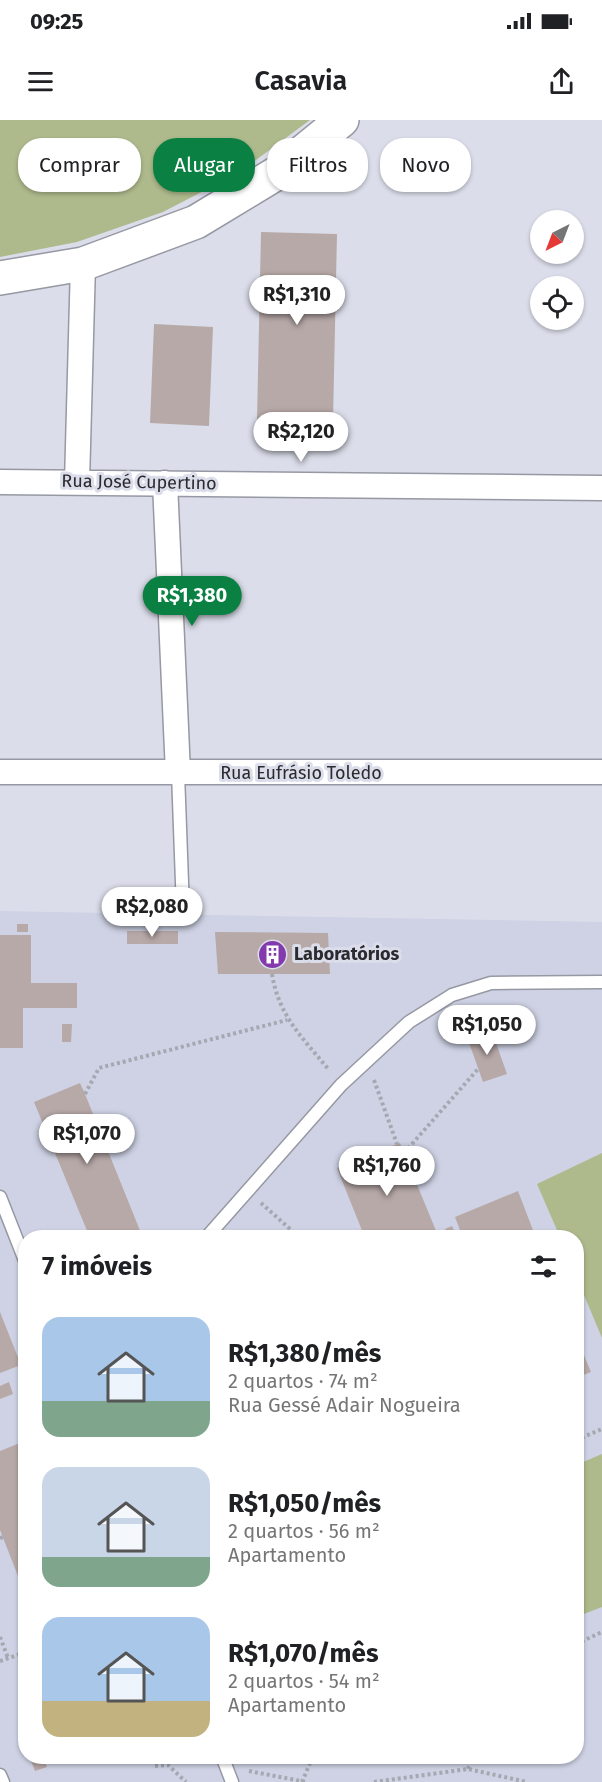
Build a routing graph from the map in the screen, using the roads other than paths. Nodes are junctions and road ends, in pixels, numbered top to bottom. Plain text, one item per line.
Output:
1 (342, 120) edge
2 (83, 264) junction
3 (0, 278) edge
4 (0, 482) edge
5 (77, 482) junction
6 (165, 483) junction
7 (602, 488) edge
8 (0, 772) edge
9 (602, 772) edge
10 (178, 773) junction
11 (183, 910) dead end
12 (602, 982) edge
13 (0, 1197) edge
14 (213, 1230) edge
15 (18, 1243) edge
16 (225, 1764) edge
17 (0, 1774) edge
18 (3, 1782) edge
19 (232, 1782) edge

1 - 2 street
2 - 3 street
2 - 5 street
4 - 5 street, Rua José Cupertino
5 - 6 street, Rua José Cupertino
6 - 7 street, Rua José Cupertino
6 - 10 street
8 - 10 street, Rua Eufrásio Toledo
9 - 10 street, Rua Eufrásio Toledo
10 - 11 lane
12 - 14 lane
13 - 15 lane
16 - 19 lane
17 - 18 lane

